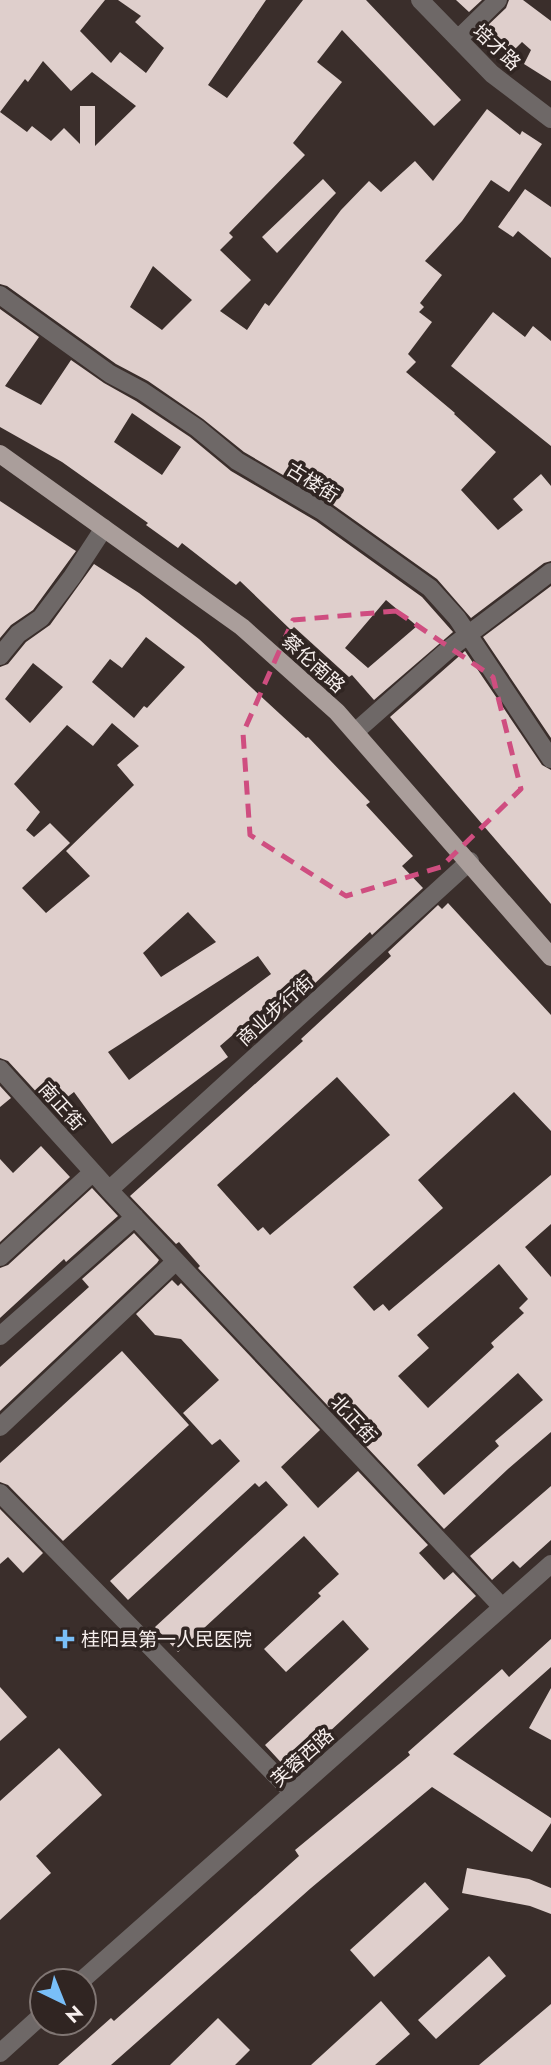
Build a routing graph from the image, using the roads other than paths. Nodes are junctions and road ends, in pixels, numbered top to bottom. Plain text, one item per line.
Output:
1 (419, 0) edge
2 (498, 0) edge
3 (458, 39) junction
4 (551, 119) edge
5 (0, 295) edge
6 (0, 454) edge
7 (104, 528) junction
8 (551, 572) edge
9 (468, 634) junction
10 (0, 656) edge
11 (355, 732) junction
12 (551, 758) edge
13 (470, 861) junction
14 (551, 957) edge
15 (0, 1069) edge
16 (93, 1172) junction
17 (109, 1190) junction
18 (135, 1217) junction
19 (0, 1257) edge
20 (176, 1261) junction
21 (0, 1336) edge
22 (0, 1427) edge
23 (0, 1493) edge
24 (551, 1564) edge
25 (502, 1607) junction
26 (293, 1793) junction
27 (97, 1967) edge
28 (28, 2028) edge
29 (0, 2053) edge

1 - 3 street, 培才路
2 - 3 street
3 - 4 street, 培才路
5 - 9 street, 古楼街
6 - 7 main road, 蔡伦南路
7 - 10 street
7 - 11 main road, 蔡伦南路
8 - 9 street
9 - 11 street
9 - 12 street, 古楼街
11 - 13 main road, 蔡伦南路
13 - 14 main road, 蔡伦南路
13 - 17 street, 商业步行街
15 - 16 street, 南正街
16 - 17 street
16 - 19 street
17 - 18 street
18 - 20 street
18 - 21 street
20 - 22 street
20 - 25 street, 北正街
23 - 26 street
24 - 25 street, 芙蓉西路
25 - 26 street, 芙蓉西路
26 - 27 street, 芙蓉西路
28 - 29 street

